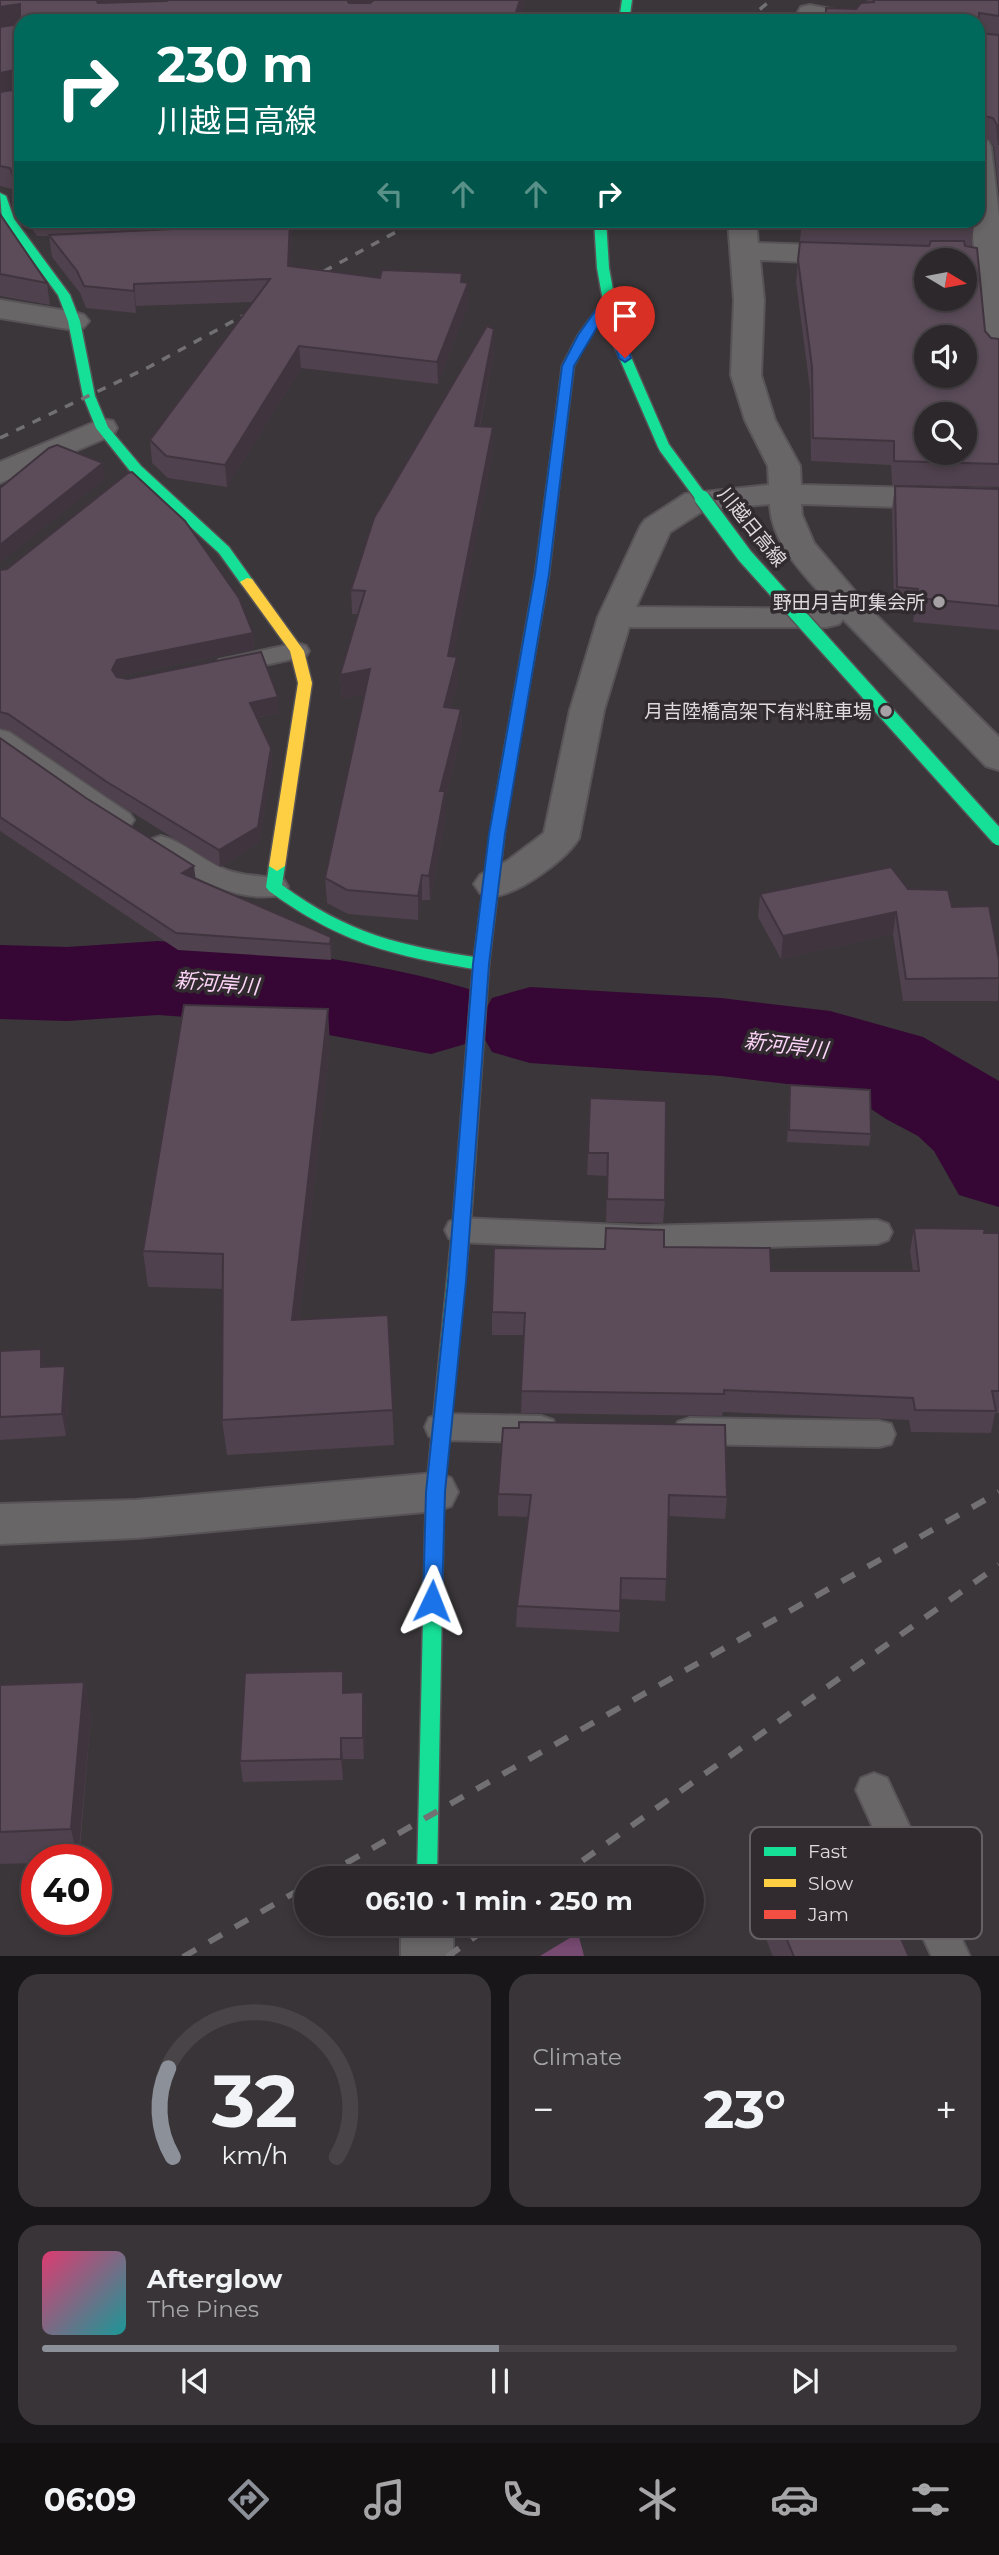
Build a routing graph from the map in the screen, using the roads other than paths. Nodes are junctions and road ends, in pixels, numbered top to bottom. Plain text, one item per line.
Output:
1 (0, 196) edge
2 (985, 196) edge
3 (14, 227) edge
4 (15, 228) edge
5 (601, 228) edge
6 (745, 236) edge
7 (58, 246) edge
8 (30, 247) junction
9 (994, 259) edge
10 (608, 302) junction
11 (0, 309) edge
12 (74, 321) junction
13 (999, 352) edge
14 (102, 429) junction
15 (136, 469) junction
16 (0, 474) edge
17 (115, 486) edge
18 (785, 494) junction
19 (999, 500) edge
20 (615, 617) junction
21 (860, 618) junction
22 (297, 651) junction
23 (206, 669) edge
24 (0, 738) edge
25 (996, 750) edge
26 (999, 838) edge
27 (493, 884) junction
28 (274, 887) junction
29 (481, 964) junction
30 (460, 1230) junction
31 (877, 1232) dead end
32 (441, 1427) junction
33 (564, 1429) edge
34 (660, 1431) edge
35 (879, 1434) dead end
36 (435, 1492) junction
37 (0, 1524) edge
38 (873, 1790) dead end
39 (890, 1827) edge
40 (427, 1866) edge
41 (427, 1936) edge
42 (943, 1939) edge
43 (427, 1956) edge
44 (951, 1956) edge

1 - 3 street
2 - 9 street
4 - 8 street
5 - 10 street, 川越日高線
6 - 9 street
6 - 18 street
7 - 8 street
8 - 12 street
9 - 13 street
10 - 26 street, 川越日高線, bridge
10 - 27 street
11 - 12 street
12 - 14 street
14 - 15 street
14 - 16 street
15 - 17 lane
15 - 22 street
18 - 19 street
18 - 20 street
18 - 21 street
20 - 21 street
20 - 27 street
21 - 25 street
22 - 23 lane
22 - 28 street
24 - 28 lane
27 - 29 street
28 - 29 street
29 - 30 street
30 - 31 lane
30 - 32 street
32 - 33 lane
32 - 36 street
34 - 35 lane
36 - 37 street
36 - 40 street
38 - 39 lane
41 - 43 street
42 - 44 lane

